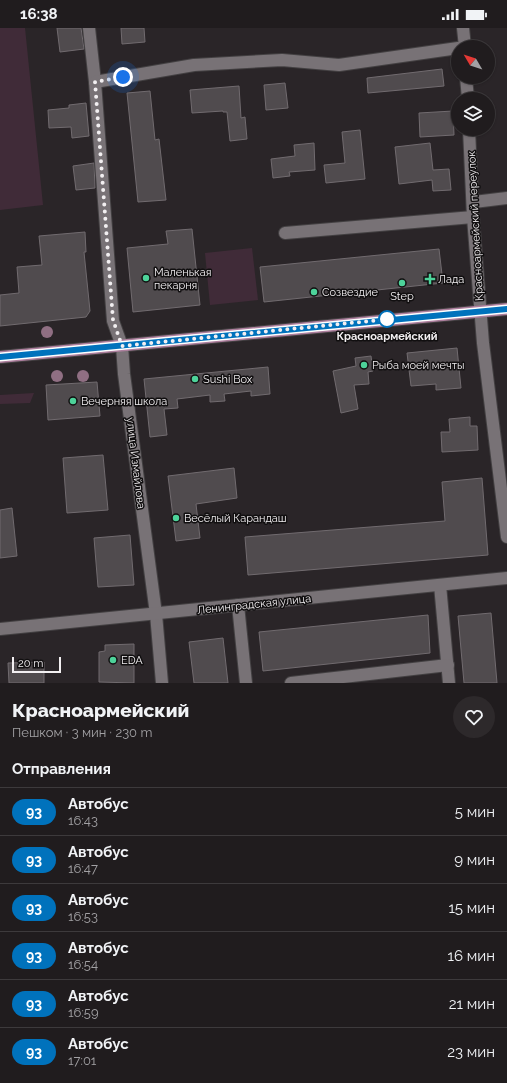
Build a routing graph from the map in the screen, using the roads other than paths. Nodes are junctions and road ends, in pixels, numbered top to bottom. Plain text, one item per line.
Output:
1 (88, 28) edge
2 (463, 28) edge
3 (464, 40) edge
4 (451, 49) edge
5 (95, 82) junction
6 (469, 136) edge
7 (507, 198) edge
8 (474, 202) junction
9 (473, 217) junction
10 (285, 233) dead end
11 (507, 309) edge
12 (480, 311) junction
13 (122, 346) junction
14 (0, 357) edge
15 (507, 537) edge
16 (507, 578) edge
17 (440, 585) junction
18 (238, 605) junction
19 (156, 614) junction
20 (0, 630) edge
21 (448, 665) junction
22 (162, 683) edge
23 (246, 683) edge
24 (291, 683) edge
25 (449, 683) edge

1 - 5 street, улица Измайлова
2 - 3 street
4 - 5 street
5 - 13 street, улица Измайлова
6 - 8 street, Красноармейский переулок
7 - 8 street
8 - 9 street, Красноармейский переулок
9 - 10 street
9 - 12 street, Красноармейский переулок
11 - 12 main road
12 - 13 main road
12 - 15 street, Красноармейский переулок
13 - 14 main road
13 - 19 street, улица Измайлова
16 - 17 street, Ленинградская улица
17 - 18 street, Ленинградская улица
17 - 21 street
18 - 19 street, Ленинградская улица
18 - 23 street
19 - 20 street, Ленинградская улица
19 - 22 street, улица Измайлова
21 - 24 street
21 - 25 street

